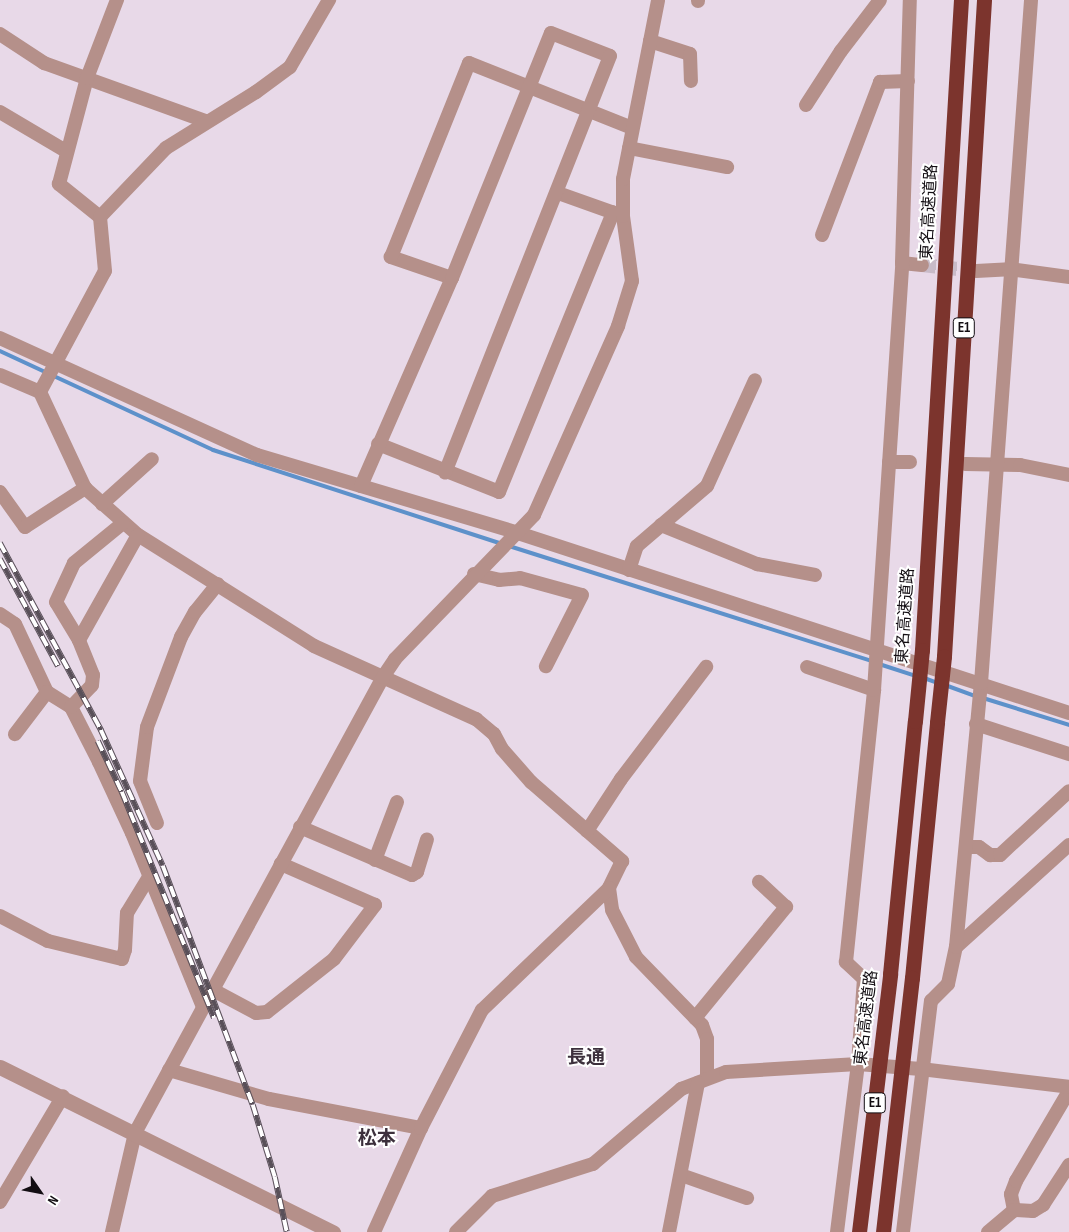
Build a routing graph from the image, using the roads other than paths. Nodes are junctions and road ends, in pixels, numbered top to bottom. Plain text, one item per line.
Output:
1 (117, 0) edge
2 (329, 0) edge
3 (658, 0) edge
4 (880, 0) edge
5 (910, 0) edge
6 (961, 0) edge
7 (984, 0) edge
8 (1031, 0) edge
9 (0, 34) edge
10 (650, 41) junction
11 (87, 78) junction
12 (691, 81) dead end
13 (908, 81) junction
14 (530, 87) junction
15 (806, 105) dead end
16 (590, 109) junction
17 (0, 112) edge
18 (205, 121) junction
19 (632, 128) junction
20 (629, 148) junction
21 (66, 151) junction
22 (727, 167) dead end
23 (558, 193) junction
24 (618, 214) junction
25 (100, 217) junction
26 (822, 234) dead end
27 (902, 263) junction
28 (922, 265) tunnel mouth
29 (1009, 269) junction
30 (976, 271) tunnel mouth
31 (1069, 277) edge
32 (452, 278) junction
33 (0, 338) edge
34 (54, 363) junction
35 (0, 375) edge
36 (755, 380) dead end
37 (40, 392) junction
38 (378, 444) junction
39 (152, 459) dead end
40 (889, 462) junction
41 (910, 462) dead end
42 (997, 463) junction
43 (965, 464) dead end
44 (445, 472) junction
45 (1069, 476) edge
46 (361, 486) junction
47 (85, 488) junction
48 (0, 492) edge
49 (102, 504) junction
50 (123, 523) junction
51 (661, 525) junction
52 (518, 533) junction
53 (138, 535) junction
54 (629, 570) junction
55 (474, 574) junction
56 (816, 575) dead end
57 (218, 584) junction
58 (0, 614) edge
59 (80, 640) junction
60 (877, 648) junction
61 (546, 666) dead end
62 (706, 666) dead end
63 (807, 667) dead end
64 (383, 677) junction
65 (980, 683) junction
66 (874, 690) junction
67 (47, 692) junction
68 (70, 707) junction
69 (1069, 713) edge
70 (976, 724) junction
71 (15, 734) dead end
72 (1069, 754) edge
73 (1069, 791) edge
74 (397, 802) dead end
75 (157, 823) dead end
76 (300, 827) junction
77 (587, 831) junction
78 (428, 839) dead end
79 (1069, 845) edge
80 (966, 847) junction
81 (375, 860) junction
82 (281, 864) junction
83 (149, 877) junction
84 (759, 882) dead end
85 (609, 888) junction
86 (0, 916) edge
87 (956, 947) junction
88 (212, 990) junction
89 (203, 1007) junction
90 (695, 1018) junction
91 (858, 1064) junction
92 (0, 1067) edge
93 (921, 1068) junction
94 (169, 1070) junction
95 (703, 1080) junction
96 (1069, 1087) edge
97 (1069, 1091) edge
98 (62, 1096) junction
99 (421, 1128) junction
100 (135, 1133) junction
101 (1069, 1165) edge
102 (680, 1175) junction
103 (747, 1198) dead end
104 (0, 1202) edge
105 (1014, 1210) junction
106 (112, 1232) edge
107 (333, 1232) edge
108 (374, 1232) edge
109 (456, 1232) edge
110 (670, 1232) edge
111 (837, 1232) edge
112 (859, 1232) edge
113 (883, 1232) edge
114 (903, 1232) edge
115 (988, 1232) edge

1 - 11 street
2 - 18 street
3 - 10 street
4 - 15 street
5 - 13 street
6 - 112 highway, 東名高速道路 / E1, bridge
7 - 113 highway, E1, bridge
8 - 29 street
9 - 11 street
10 - 12 street
10 - 19 street
11 - 18 street
11 - 21 street
13 - 26 street
13 - 27 street
14 - 16 street
14 - 16 street
14 - 32 street
14 - 32 street
16 - 19 street
16 - 23 street
17 - 21 street
18 - 25 street
19 - 20 street
20 - 22 street
20 - 24 street
21 - 25 street
23 - 24 street
23 - 44 street
24 - 44 street
24 - 52 street
25 - 34 street
27 - 28 street
27 - 40 street
29 - 30 street
29 - 31 street
29 - 42 street
32 - 38 street
33 - 34 street
34 - 37 street
34 - 46 street
35 - 37 street
36 - 51 street
37 - 47 street
38 - 44 street
38 - 46 street
39 - 49 street
40 - 41 street
40 - 60 street
42 - 43 street
42 - 45 street
42 - 65 street
46 - 52 street
47 - 48 street
47 - 49 street
49 - 50 street
50 - 53 street
50 - 59 street
51 - 54 street
51 - 56 street
52 - 54 street
52 - 55 street
53 - 57 street
53 - 59 street
54 - 60 street
55 - 61 street
55 - 64 street
57 - 64 street
57 - 75 street
58 - 67 street
59 - 68 street
60 - 65 street
60 - 66 street
62 - 77 street
63 - 66 street
64 - 76 street
64 - 77 street
65 - 69 street
65 - 70 street
66 - 91 street
67 - 68 street
67 - 71 street
68 - 83 street
70 - 72 street
70 - 80 street
73 - 80 street
74 - 81 street
76 - 81 street
76 - 82 street
77 - 85 street
78 - 81 street
79 - 87 street
80 - 87 street
82 - 88 street
82 - 88 street
83 - 86 street
83 - 89 street
84 - 90 street
85 - 90 street
85 - 99 street
87 - 93 street
88 - 89 street
89 - 94 street
90 - 95 street
91 - 93 street
91 - 95 street
91 - 111 street
92 - 98 street
93 - 96 street
93 - 114 street
94 - 99 street
94 - 100 street
95 - 102 street
95 - 109 street
97 - 105 street
98 - 100 street
98 - 104 street
99 - 108 street
100 - 106 street
100 - 107 street
101 - 105 street
102 - 103 street
102 - 110 street
105 - 115 street

